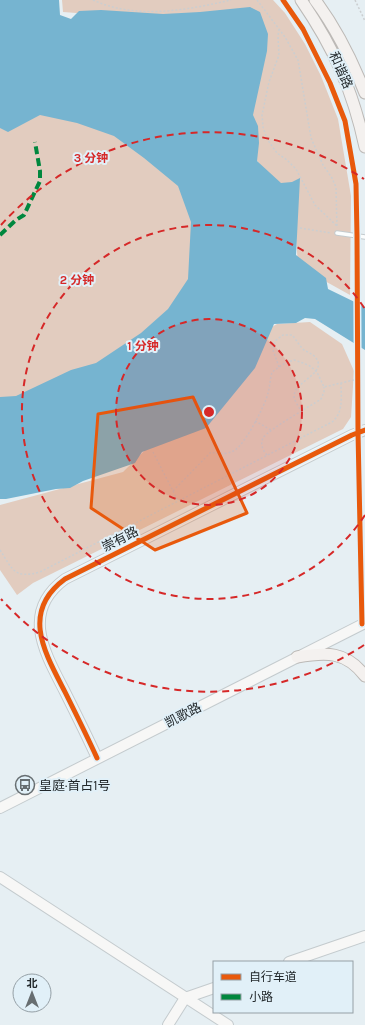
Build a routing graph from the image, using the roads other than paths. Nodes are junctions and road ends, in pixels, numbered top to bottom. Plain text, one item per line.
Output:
1 (301, 0) edge
2 (315, 0) edge
3 (365, 93) edge
4 (365, 147) edge
5 (338, 233) road end
6 (365, 237) edge
7 (365, 430) edge
8 (365, 623) edge
9 (297, 657) junction
10 (365, 676) edge
11 (97, 758) junction
12 (0, 808) edge
13 (0, 877) edge
14 (365, 936) edge
15 (292, 961) edge
16 (213, 988) edge
17 (185, 998) junction
18 (168, 1025) edge
19 (228, 1025) edge

1 - 4 main road, 和谐路
2 - 3 main road, 和谐路
5 - 6 lane
7 - 11 street, 崇有路
8 - 9 street, 凯歌路
9 - 10 main road
9 - 11 street, 凯歌路
11 - 12 street, 凯歌路
13 - 17 street
14 - 15 street
16 - 17 street
17 - 18 street
17 - 19 street

